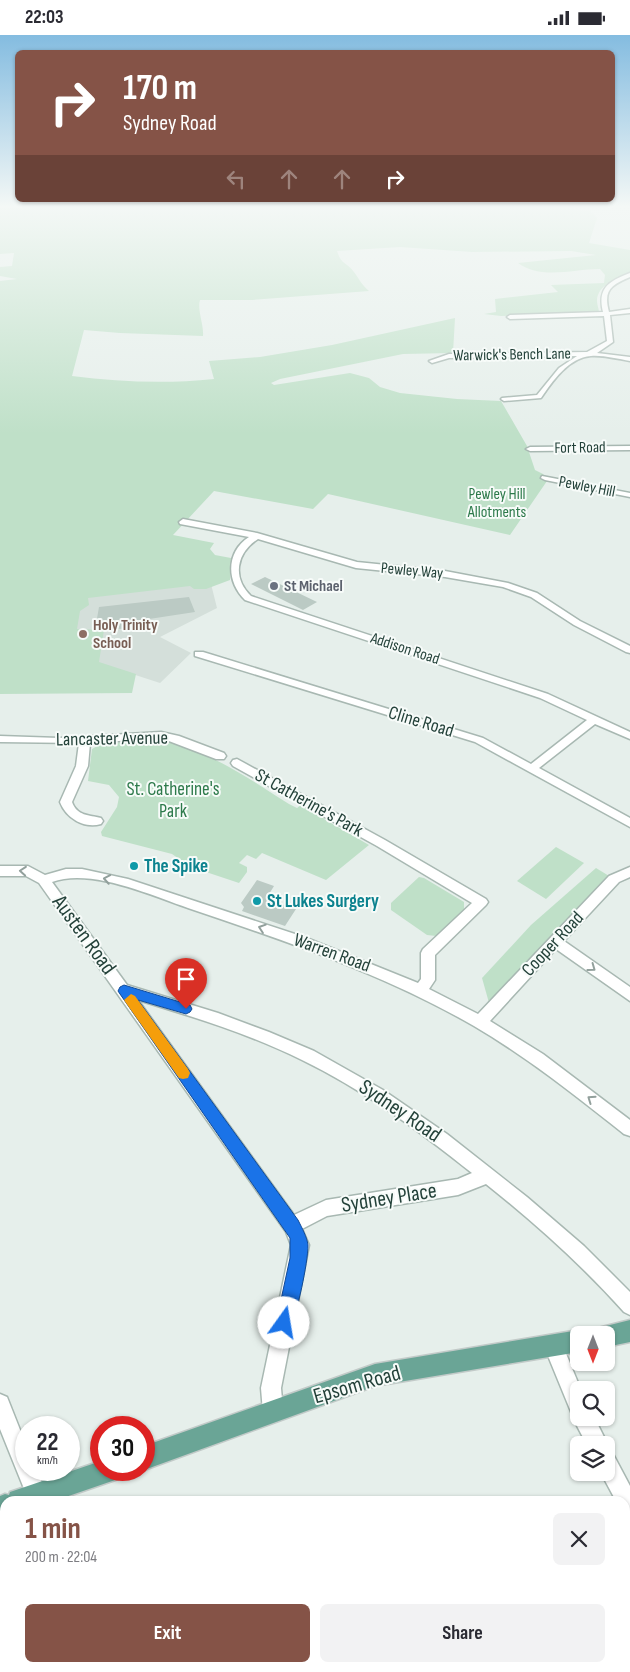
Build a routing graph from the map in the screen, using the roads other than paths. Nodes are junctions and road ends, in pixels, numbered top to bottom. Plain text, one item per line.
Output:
1 (614, 281) edge
2 (630, 311) edge
3 (606, 314) junction
4 (510, 317) dead end
5 (593, 354) junction
6 (630, 359) edge
7 (432, 361) dead end
8 (504, 399) dead end
9 (630, 447) edge
10 (530, 449) dead end
11 (545, 477) dead end
12 (630, 495) edge
13 (182, 522) dead end
14 (257, 536) junction
15 (630, 650) edge
16 (199, 654) dead end
17 (595, 719) junction
18 (630, 736) edge
19 (0, 739) edge
20 (85, 739) junction
21 (220, 756) dead end
22 (237, 763) dead end
23 (531, 769) junction
24 (97, 821) dead end
25 (630, 823) edge
26 (0, 871) edge
27 (628, 874) edge
28 (44, 880) junction
29 (555, 941) junction
30 (421, 990) junction
31 (124, 991) junction
32 (630, 995) edge
33 (480, 1022) junction
34 (630, 1129) edge
35 (488, 1175) junction
36 (292, 1226) junction
37 (630, 1306) edge
38 (630, 1331) edge
39 (615, 1334) edge
40 (570, 1343) edge
41 (553, 1346) junction
42 (570, 1387) edge
43 (0, 1404) edge
44 (273, 1412) junction
45 (15, 1440) edge
46 (155, 1454) edge
47 (90, 1477) edge
48 (615, 1478) edge
49 (27, 1481) edge
50 (28, 1496) edge
51 (34, 1496) edge
52 (624, 1496) edge

1 - 3 street
2 - 3 street
3 - 4 street
3 - 5 street
5 - 6 street, Warwick's Bench Lane
5 - 7 street, Warwick's Bench Lane
5 - 8 street
9 - 10 street, Fort Road
11 - 12 street, Pewley Hill
13 - 14 street, Pewley Way
14 - 15 street, Pewley Way
14 - 17 street, Addison Road
16 - 23 street, Cline Road
17 - 18 street, Addison Road
17 - 23 street
19 - 20 street, Lancaster Avenue
20 - 21 street, Lancaster Avenue
20 - 24 street
22 - 30 street, St Catherine's Park
23 - 25 street, Cline Road
28 -> 26 street
27 - 29 street, Cooper Road
30 -> 28 street, Warren Road
28 - 31 street, Austen Road
29 -> 32 street
29 - 33 street, Cooper Road
30 - 33 street, Warren Road
31 - 35 street, Sydney Road
31 - 36 street, Austen Road
34 -> 33 street, Warren Road
35 - 36 street, Sydney Place
35 - 37 street, Sydney Road
36 - 44 street, Austen Road
38 - 39 main road
40 - 41 main road, Epsom Road
41 - 42 street
41 - 44 main road, Epsom Road
43 - 45 street
44 - 46 main road, Epsom Road
47 - 51 main road
48 - 52 street
49 - 50 street

